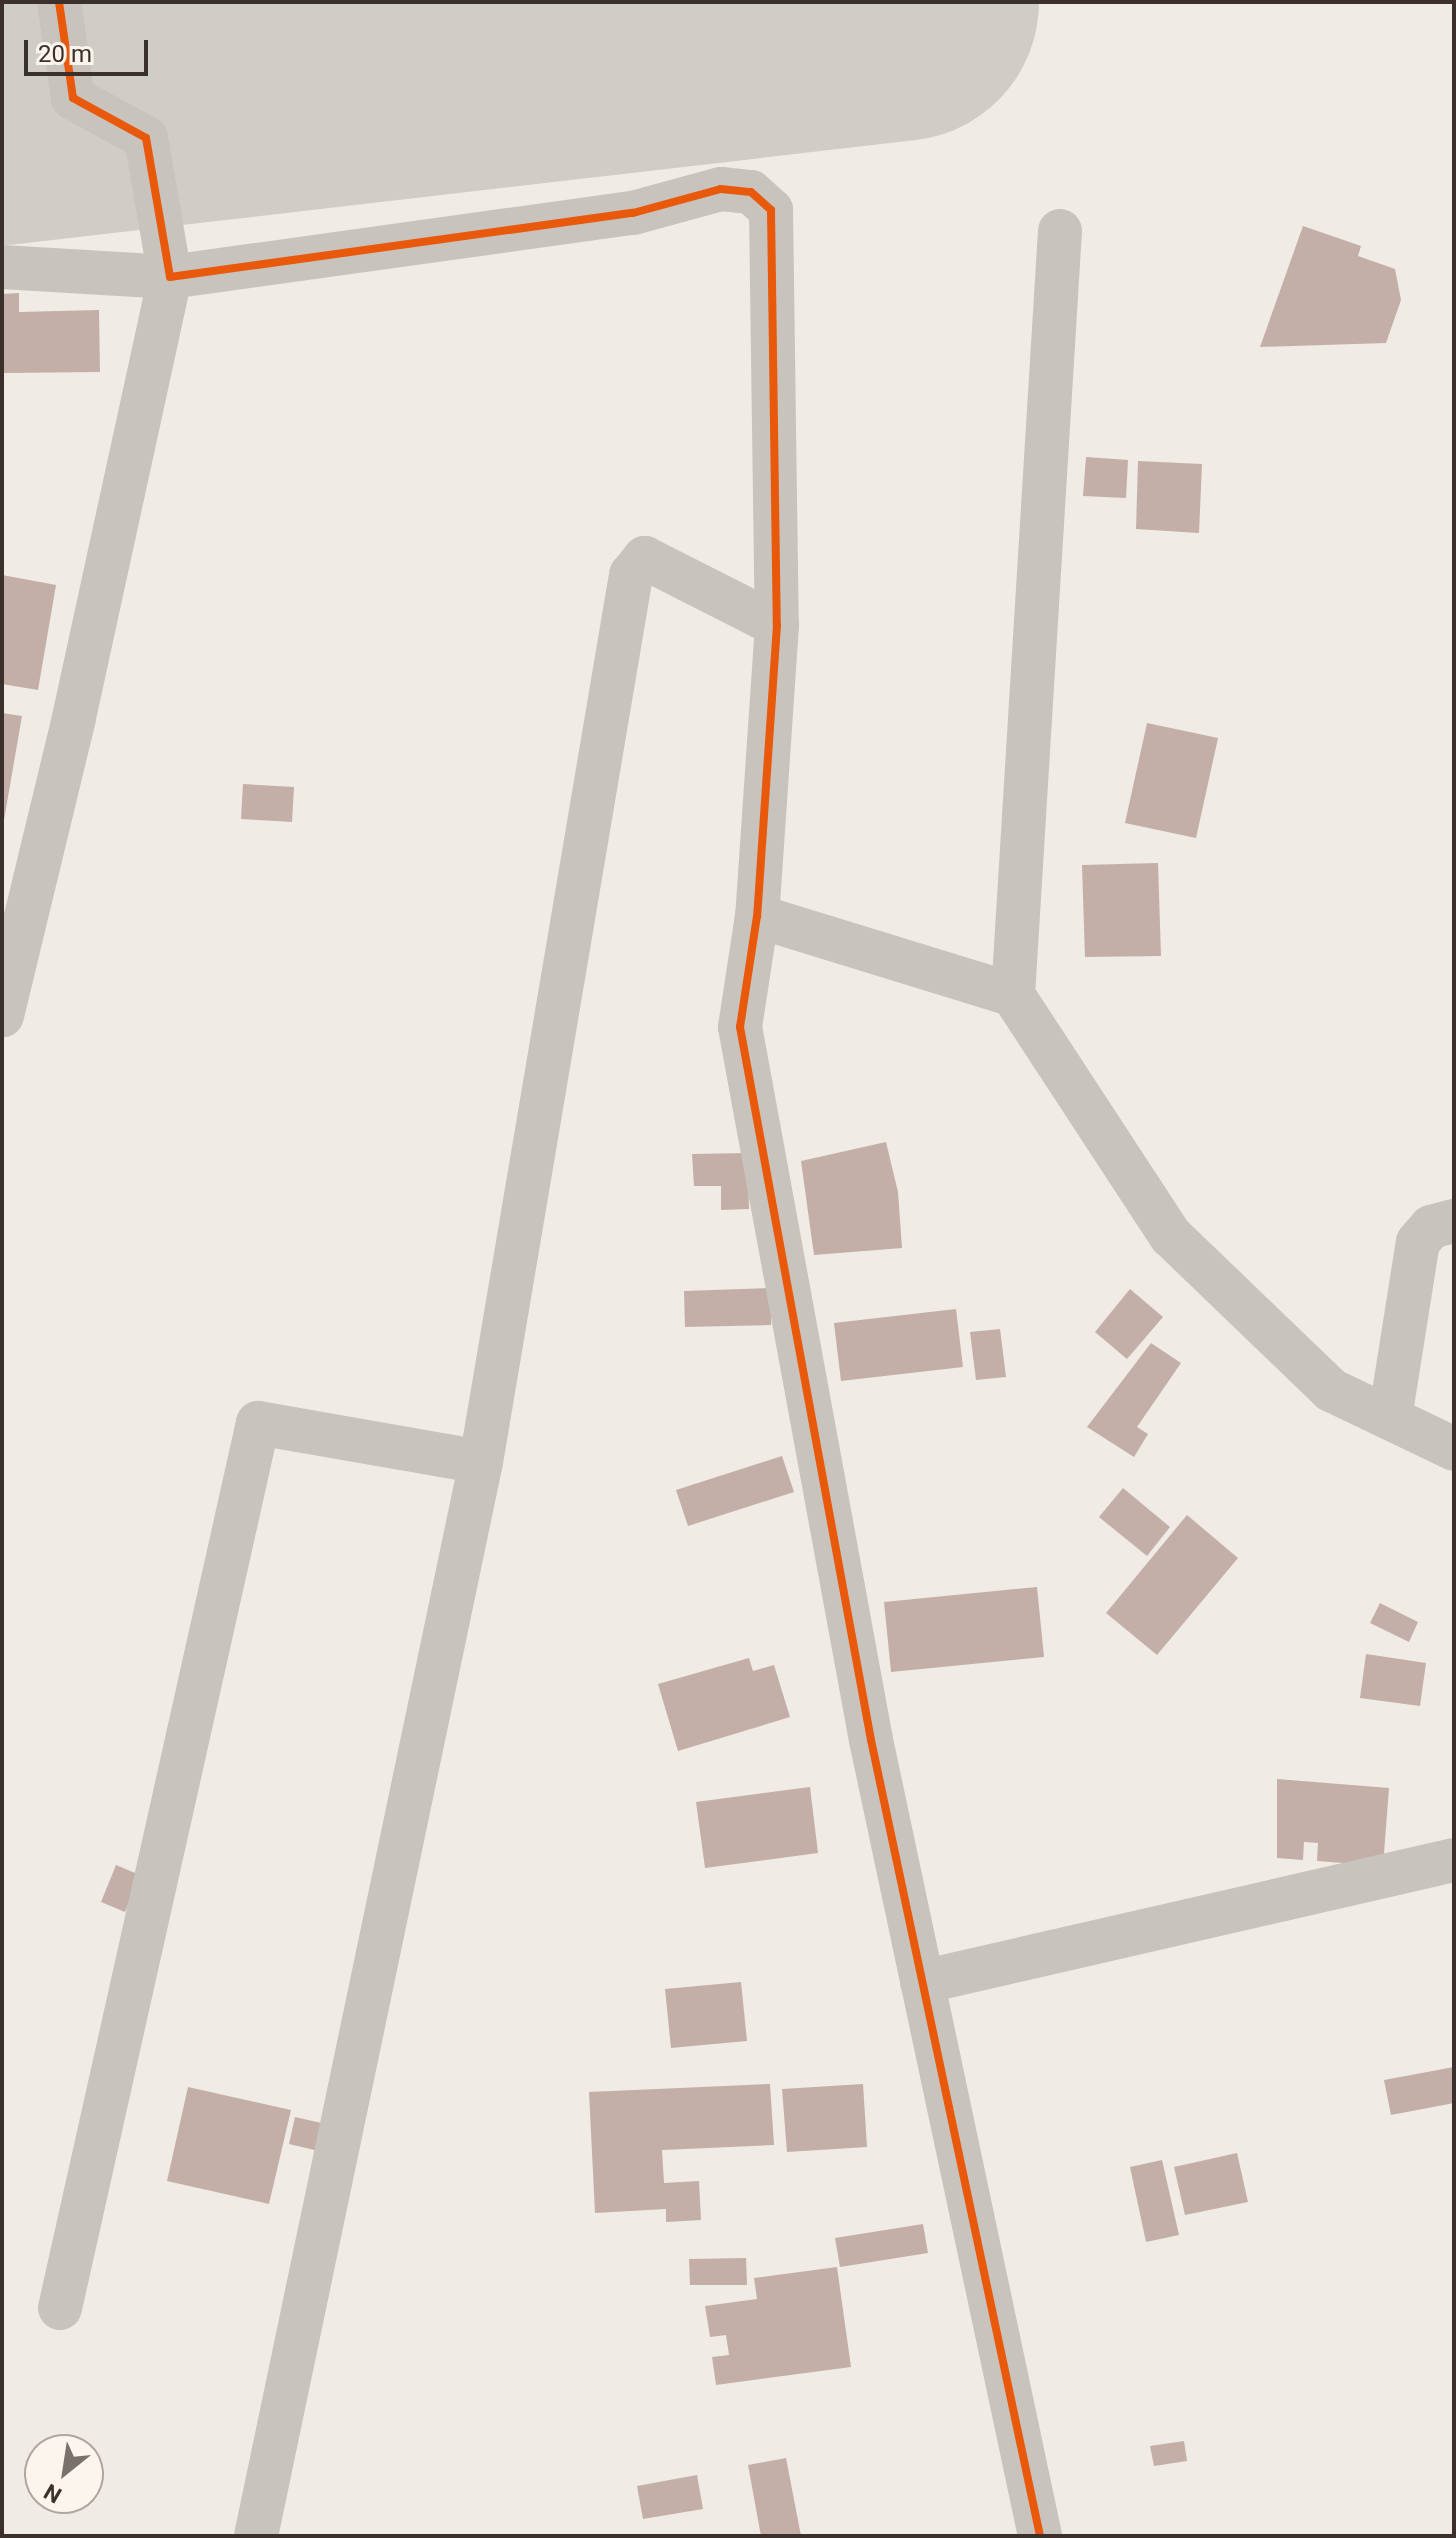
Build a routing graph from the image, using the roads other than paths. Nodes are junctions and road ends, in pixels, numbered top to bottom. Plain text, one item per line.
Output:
1 (59, 2) edge
2 (1060, 231) dead end
3 (2, 267) edge
4 (170, 277) junction
5 (777, 625) junction
6 (16, 889) edge
7 (757, 916) junction
8 (1013, 995) junction
9 (2, 1015) edge
10 (1454, 1221) edge
11 (1390, 1418) junction
12 (1454, 1449) edge
13 (481, 1462) junction
14 (1454, 1860) edge
15 (922, 1982) junction
16 (60, 2308) dead end
17 (256, 2536) edge
18 (1040, 2536) edge

1 - 4 street
2 - 8 street
3 - 4 street
4 - 5 street
4 - 6 street
5 - 7 street
5 - 13 street
6 - 9 street
7 - 8 street
7 - 15 street
8 - 11 street
10 - 11 street
11 - 12 street
13 - 16 street
13 - 17 street
14 - 15 street
15 - 18 street

